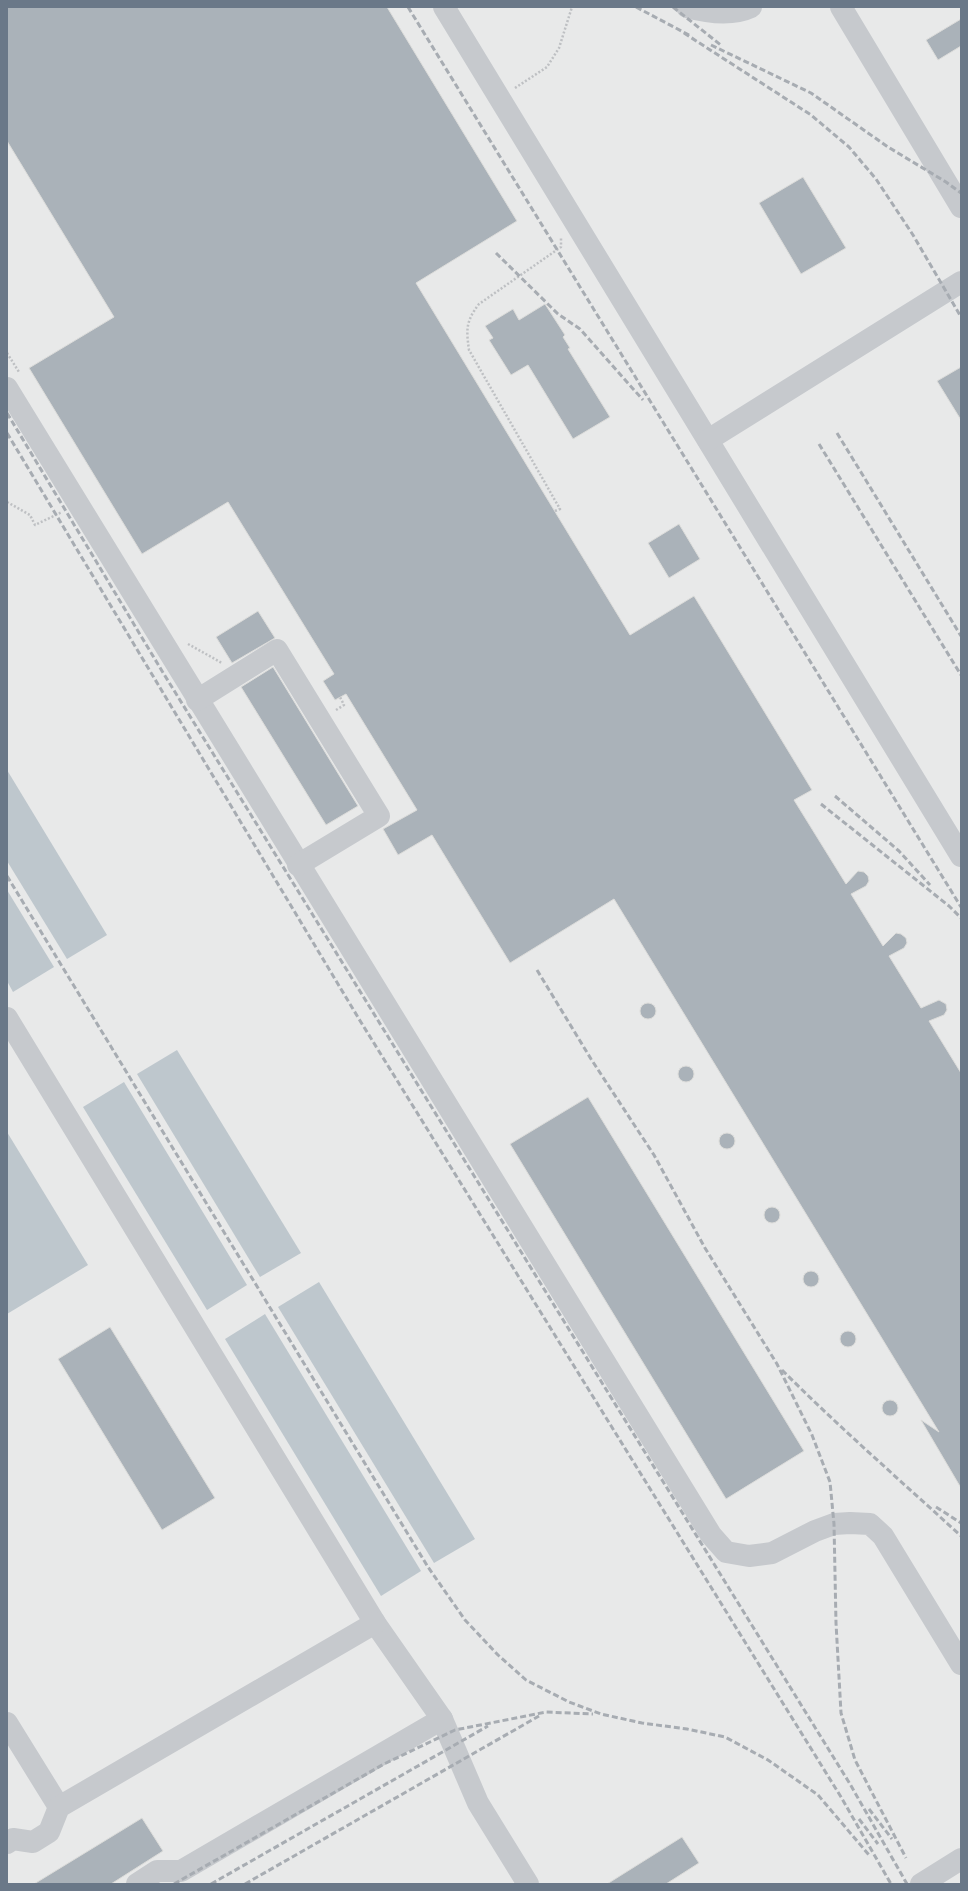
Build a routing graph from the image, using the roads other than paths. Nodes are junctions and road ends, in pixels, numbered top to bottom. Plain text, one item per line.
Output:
1 (444, 7) edge
2 (687, 7) edge
3 (751, 7) edge
4 (841, 7) edge
5 (961, 207) edge
6 (961, 282) edge
7 (7, 388) edge
8 (708, 440) junction
9 (196, 700) junction
10 (961, 856) edge
11 (298, 865) junction
12 (7, 1018) edge
13 (375, 1623) junction
14 (961, 1664) edge
15 (442, 1719) junction
16 (7, 1723) edge
17 (59, 1807) junction
18 (7, 1843) edge
19 (961, 1859) edge
20 (137, 1884) edge
21 (528, 1884) edge
22 (921, 1884) edge

1 - 8 lane
2 - 3 lane
4 - 5 lane
6 - 8 lane
7 - 9 lane
8 - 10 lane
9 - 11 lane
9 - 11 lane
11 - 14 lane
12 - 13 lane
13 - 15 lane
13 - 17 lane
15 - 20 lane
15 - 21 lane
16 - 17 lane
17 - 18 lane
19 - 22 lane

